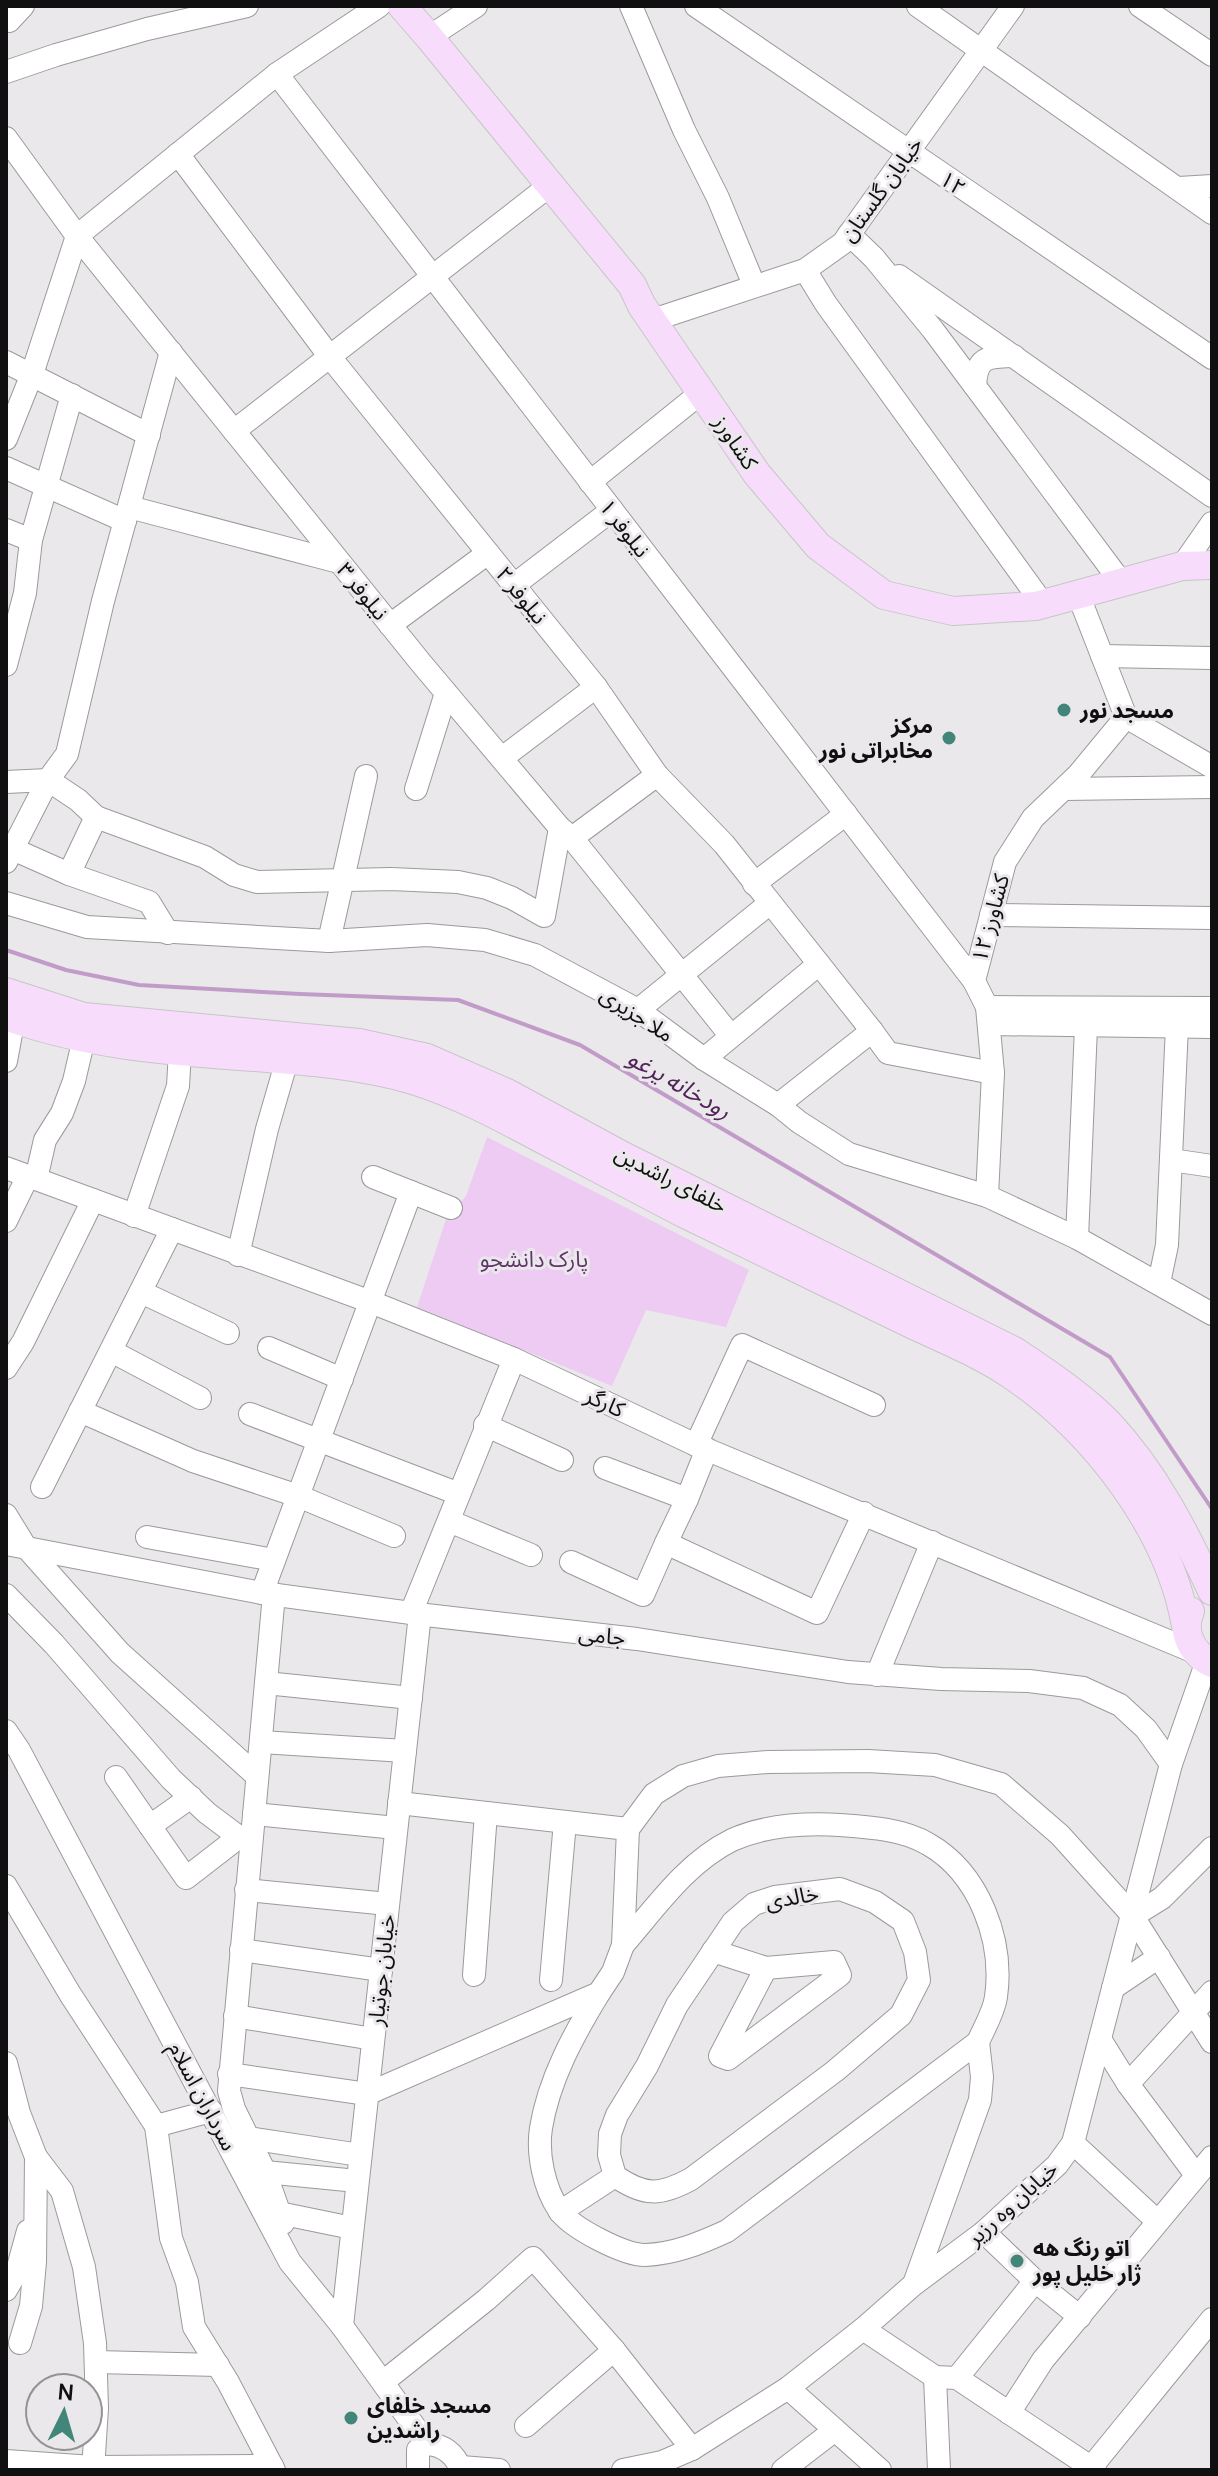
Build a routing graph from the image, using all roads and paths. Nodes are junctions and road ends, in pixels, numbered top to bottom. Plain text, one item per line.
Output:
1 (247, 6) edge
2 (476, 6) edge
3 (631, 6) edge
4 (696, 6) edge
5 (918, 6) edge
6 (1013, 6) edge
7 (1140, 6) edge
8 (394, 9) edge
9 (429, 37) junction
10 (981, 50) junction
11 (1212, 55) edge
12 (6, 72) edge
13 (277, 74) junction
14 (6, 138) edge
15 (909, 152) junction
16 (178, 154) junction
17 (1212, 186) edge
18 (1179, 188) junction
19 (540, 193) junction
20 (1212, 213) edge
21 (849, 234) junction
22 (77, 236) junction
23 (874, 258) junction
24 (805, 270) junction
25 (433, 278) junction
26 (754, 285) junction
27 (648, 313) junction
28 (171, 352) junction
29 (1014, 356) junction
30 (330, 357) junction
31 (1212, 358) edge
32 (6, 362) edge
33 (32, 374) junction
34 (975, 386) junction
35 (702, 392) junction
36 (72, 395) junction
37 (234, 431) junction
38 (149, 435) junction
39 (6, 439) edge
40 (6, 468) edge
41 (590, 482) junction
42 (46, 485) junction
43 (1212, 496) edge
44 (612, 510) junction
45 (127, 514) junction
46 (1212, 523) edge
47 (6, 530) edge
48 (31, 540) junction
49 (488, 553) junction
50 (339, 562) junction
51 (1212, 565) edge
52 (1182, 566) junction
53 (1121, 582) junction
54 (514, 585) junction
55 (16, 590) edge
56 (1078, 594) junction
57 (1043, 604) junction
58 (390, 625) junction
59 (1102, 656) junction
60 (1212, 658) edge
61 (6, 665) edge
62 (596, 687) junction
63 (446, 693) junction
64 (1126, 717) junction
65 (502, 758) junction
66 (1212, 767) edge
67 (657, 775) junction
68 (366, 776) dead end
69 (48, 780) junction
70 (6, 782) edge
71 (1212, 787) edge
72 (416, 789) dead end
73 (1064, 789) junction
74 (846, 814) junction
75 (96, 817) junction
76 (566, 833) junction
77 (8, 852) edge
78 (69, 874) junction
79 (344, 880) junction
80 (754, 884) junction
81 (6, 903) edge
82 (770, 903) junction
83 (991, 915) junction
84 (1212, 918) edge
85 (168, 933) junction
86 (329, 941) junction
87 (819, 964) junction
88 (680, 974) junction
89 (974, 981) junction
90 (1212, 1008) edge
91 (9, 1009) edge
92 (638, 1010) junction
93 (989, 1015) junction
94 (1177, 1026) junction
95 (1086, 1027) junction
96 (1212, 1027) edge
97 (872, 1031) junction
98 (730, 1035) junction
99 (84, 1038) junction
100 (180, 1051) junction
101 (704, 1059) junction
102 (287, 1060) junction
103 (6, 1061) edge
104 (993, 1073) junction
105 (778, 1105) junction
106 (1171, 1160) junction
107 (1212, 1166) edge
108 (6, 1168) edge
109 (32, 1177) junction
110 (373, 1177) dead end
111 (411, 1192) junction
112 (987, 1196) junction
113 (93, 1200) junction
114 (451, 1208) dead end
115 (134, 1216) junction
116 (6, 1221) edge
117 (172, 1229) junction
118 (1077, 1238) junction
119 (238, 1255) junction
120 (1159, 1283) junction
121 (141, 1292) junction
122 (371, 1302) junction
123 (1212, 1314) edge
124 (228, 1333) dead end
125 (269, 1348) dead end
126 (111, 1351) junction
127 (514, 1359) junction
128 (6, 1368) edge
129 (342, 1379) junction
130 (200, 1398) dead end
131 (874, 1405) dead end
132 (80, 1411) junction
133 (250, 1414) dead end
134 (485, 1425) junction
135 (320, 1439) junction
136 (702, 1447) junction
137 (562, 1460) dead end
138 (605, 1468) dead end
139 (42, 1487) dead end
140 (459, 1494) junction
141 (298, 1496) junction
142 (687, 1499) junction
143 (864, 1513) junction
144 (6, 1515) edge
145 (449, 1521) junction
146 (394, 1536) dead end
147 (147, 1537) dead end
148 (932, 1542) junction
149 (666, 1543) junction
150 (16, 1545) edge
151 (531, 1555) dead end
152 (274, 1560) junction
153 (571, 1562) dead end
154 (1212, 1591) edge
155 (268, 1593) junction
156 (6, 1595) edge
157 (1212, 1604) edge
158 (416, 1613) junction
159 (1121, 1620) junction
160 (1186, 1626) junction
161 (1205, 1659) edge
162 (877, 1675) junction
163 (266, 1683) junction
164 (411, 1698) junction
165 (6, 1731) edge
166 (261, 1742) junction
167 (405, 1751) junction
168 (1171, 1764) junction
169 (257, 1776) junction
170 (116, 1777) dead end
171 (191, 1797) junction
172 (399, 1803) junction
173 (486, 1813) junction
174 (254, 1814) junction
175 (565, 1822) junction
176 (150, 1826) junction
177 (396, 1828) junction
178 (628, 1829) junction
179 (245, 1840) junction
180 (1212, 1848) edge
181 (6, 1886) edge
182 (246, 1890) junction
183 (388, 1904) junction
184 (1133, 1916) junction
185 (623, 1945) junction
186 (241, 1950) junction
187 (713, 1951) junction
188 (1159, 1957) junction
189 (766, 1968) junction
190 (381, 1970) junction
191 (474, 1975) dead end
192 (551, 1980) dead end
193 (1113, 1988) junction
194 (1212, 1992) edge
195 (599, 1993) junction
196 (1193, 2012) junction
197 (235, 2016) junction
198 (373, 2039) junction
199 (1100, 2039) junction
200 (978, 2042) junction
201 (1212, 2042) edge
202 (6, 2063) edge
203 (229, 2074) junction
204 (1128, 2084) junction
205 (367, 2094) junction
206 (211, 2111) junction
207 (156, 2126) junction
208 (248, 2138) junction
209 (1073, 2143) junction
210 (360, 2155) junction
211 (36, 2157) junction
212 (1212, 2157) edge
213 (265, 2172) junction
214 (1196, 2175) junction
215 (615, 2176) junction
216 (357, 2181) junction
217 (34, 2207) junction
218 (560, 2212) junction
219 (279, 2213) junction
220 (1157, 2221) junction
221 (352, 2228) junction
222 (984, 2232) junction
223 (305, 2280) junction
224 (1035, 2281) junction
225 (913, 2285) junction
226 (6, 2290) edge
227 (1080, 2317) junction
228 (1212, 2319) edge
229 (342, 2326) junction
230 (863, 2329) junction
231 (20, 2343) dead end
232 (614, 2350) junction
233 (96, 2362) junction
234 (218, 2365) junction
235 (946, 2378) junction
236 (383, 2382) junction
237 (788, 2388) junction
238 (1009, 2413) junction
239 (526, 2426) dead end
240 (835, 2430) junction
241 (427, 2444) junction
242 (692, 2449) junction
243 (6, 2461) edge
244 (93, 2468) edge
245 (273, 2468) edge
246 (461, 2469) edge
247 (870, 2469) edge
248 (1092, 2469) edge
249 (418, 2470) edge
250 (499, 2470) edge
251 (623, 2470) edge
252 (783, 2470) edge
253 (939, 2470) edge

1 - 12 street
2 - 9 street
3 - 26 street
4 - 15 street, ۱۲
5 - 10 street
6 - 10 street, خیابان گلستان
7 - 11 street
8 - 9 main road, کشاورز
8 - 13 street
8 - 19 main road
9 - 27 main road, کشاورز
10 - 15 street, خیابان گلستان
10 - 18 street
13 - 16 street
13 - 25 street, نیلوفر ۱
14 - 22 street, نیلوفر ۳
15 - 21 street, خیابان گلستان
15 - 31 street, ۱۲
16 - 22 street
16 - 30 street, نیلوفر ۲
17 - 18 street
18 - 20 street
19 - 25 street
19 - 27 main road
21 - 23 street
21 - 24 street, خیابان گلستان
22 - 28 street, نیلوفر ۳
22 - 33 street
23 - 29 street
23 - 34 street
24 - 26 street, خیابان گلستان
24 - 57 street
25 - 30 street
25 - 41 street, نیلوفر ۱
26 - 27 street, خیابان گلستان
27 - 35 main road, کشاورز
28 - 37 street, نیلوفر ۳
28 - 38 street
29 - 34 street
29 - 43 street
30 - 37 street
30 - 49 street, نیلوفر ۲
32 - 33 street
33 - 36 street
33 - 39 street
34 - 53 street
35 - 41 street
35 - 57 main road, کشاورز
36 - 38 street
36 - 42 street
37 - 50 street, نیلوفر ۳
38 - 45 street
40 - 42 street
41 - 44 street, نیلوفر ۱
42 - 45 street
42 - 48 street
44 - 54 street
44 - 74 street, نیلوفر ۱
45 - 50 street
45 - 69 street
46 - 52 street
47 - 48 street
48 - 55 street
49 - 54 street, نیلوفر ۲
49 - 58 street
50 - 58 street, نیلوفر ۳
51 - 52 main road, کشاورز
52 - 53 main road, کشاورز
53 - 56 main road, کشاورز
54 - 62 street, نیلوفر ۲
55 - 61 street
56 - 57 main road, کشاورز
56 - 59 street
58 - 63 street, نیلوفر ۳
59 - 60 street
59 - 64 street
62 - 65 street
62 - 67 street, نیلوفر ۲
63 - 65 street, نیلوفر ۳
63 - 72 street
64 - 66 street
64 - 73 street, کشاورز ۱۲
65 - 76 street, نیلوفر ۳
67 - 76 street
67 - 80 street, نیلوفر ۲
68 - 79 street
69 - 70 street
69 - 75 street
69 - 77 street
71 - 73 street
73 - 83 street, کشاورز ۱۲
74 - 80 street
74 - 89 street, نیلوفر ۱
75 - 78 street
75 - 79 street
76 - 79 street
76 - 88 street, نیلوفر ۳
77 - 78 street
78 - 85 street
79 - 86 street
80 - 82 street, نیلوفر ۲
81 - 85 street, ملا جزیری
82 - 87 street, نیلوفر ۲
82 - 88 street
83 - 84 street
83 - 89 street, کشاورز ۱۲
85 - 86 street, ملا جزیری
86 - 92 street, ملا جزیری
87 - 97 street, نیلوفر ۲
87 - 98 street
88 - 92 street
88 - 98 street, نیلوفر ۳
89 - 93 street, کشاورز ۱۲
90 - 93 street
91 - 99 main road
91 - 103 street
91 - 154 main road, خلفای راشدین
92 - 101 street, ملا جزیری
93 - 95 street
93 - 104 street, کشاورز ۱۲
94 - 95 street
94 - 96 street
94 - 106 street
95 - 118 street
97 - 104 street, نیلوفر ۲
97 - 105 street
98 - 101 street
99 - 100 main road
99 - 109 street
100 - 102 main road
100 - 115 street
101 - 105 street, ملا جزیری
102 - 119 street
102 - 160 main road
104 - 112 street, کشاورز ۱۲
105 - 112 street, ملا جزیری
106 - 107 street
106 - 120 street
108 - 109 street, کارگر
109 - 113 street, کارگر
109 - 116 street
110 - 111 street
111 - 114 street
111 - 122 street
112 - 118 street, ملا جزیری
113 - 115 street, کارگر
113 - 128 street
115 - 117 street, کارگر
117 - 119 street, کارگر
117 - 121 street
118 - 120 street, ملا جزیری
119 - 122 street, کارگر
120 - 123 street, ملا جزیری
121 - 124 street
121 - 126 street
122 - 127 street, کارگر
122 - 129 street
125 - 129 street
126 - 130 street
126 - 132 street
127 - 134 street, خیابان جوتیار
127 - 136 street, کارگر
129 - 135 street
131 - 136 street
132 - 139 street
132 - 141 street
133 - 135 street
134 - 137 street
134 - 140 street, خیابان جوتیار
135 - 140 street
135 - 141 street
136 - 142 street
136 - 143 street, کارگر
138 - 142 street
140 - 145 street, خیابان جوتیار
141 - 146 street
141 - 152 street
142 - 149 street
143 - 148 street, کارگر
143 - 149 street
144 - 150 street
145 - 151 street
145 - 158 street, خیابان جوتیار
147 - 152 street
148 - 159 street, کارگر
148 - 162 street
149 - 153 street
150 - 155 street, جامی
150 - 169 street
152 - 155 street
155 - 158 street, جامی
155 - 163 street
156 - 171 street
157 - 160 main road
158 - 162 street, جامی
158 - 164 street, خیابان جوتیار
159 - 160 street
159 - 161 street, کارگر
160 - 161 main road
161 - 168 street, خیابان وه رزیر
162 - 168 street, جامی
163 - 164 street
163 - 166 street
164 - 167 street, خیابان جوتیار
165 - 206 street, سرداران اسلام
166 - 167 street
166 - 169 street
167 - 172 street, خیابان جوتیار
168 - 184 street, خیابان وه رزیر
169 - 174 street
170 - 176 street
171 - 176 street
171 - 179 street
172 - 173 street
172 - 177 street, خیابان جوتیار
173 - 175 street
173 - 191 street
174 - 177 street
174 - 179 street
175 - 178 street
175 - 192 street
176 - 179 street
177 - 183 street, خیابان جوتیار
178 - 184 street
178 - 185 street
179 - 182 street
180 - 184 street
181 - 207 street
182 - 183 street
182 - 186 street
183 - 190 street, خیابان جوتیار
184 - 188 street
184 - 193 street, خیابان وه رزیر
185 - 195 street
185 - 200 street
186 - 190 street
186 - 197 street
187 - 189 street
187 - 215 street, خالدی
187 - 215 street, خالدی
188 - 193 street
188 - 196 street
189 - 189 street
190 - 198 street, خیابان جوتیار
193 - 199 street, خیابان وه رزیر
194 - 196 street
195 - 205 street
195 - 218 street
196 - 201 street
196 - 204 street
197 - 198 street
197 - 203 street
198 - 205 street, خیابان جوتیار
199 - 204 street
199 - 209 street, خیابان وه رزیر
200 - 218 street
200 - 225 street
202 - 211 street
203 - 205 street
203 - 208 street
204 - 214 street
205 - 210 street, خیابان جوتیار
206 - 207 street
206 - 223 street, سرداران اسلام
207 - 234 street
208 - 210 street
208 - 213 street
209 - 220 street
209 - 222 street, خیابان وه رزیر
210 - 216 street, خیابان جوتیار
211 - 217 street
211 - 233 street
212 - 214 street
213 - 216 street
213 - 219 street
214 - 220 street
215 - 218 street
216 - 221 street, خیابان جوتیار
217 - 226 street
217 - 231 street
219 - 221 street
219 - 223 street
220 - 227 street
221 - 229 street, خیابان جوتیار
222 - 224 street
222 - 225 street, خیابان وه رزیر
223 - 229 street, سرداران اسلام
224 - 227 street
224 - 235 street
225 - 230 street, خیابان وه رزیر
227 - 238 street
228 - 248 street
229 - 236 street, سرداران اسلام
230 - 235 street
230 - 237 street, خیابان وه رزیر
232 - 236 street
232 - 239 street
232 - 242 street
233 - 234 street
233 - 244 street
234 - 245 street
235 - 238 street
235 - 253 street
236 - 241 street, سرداران اسلام
237 - 240 street
237 - 242 street, خیابان وه رزیر
238 - 248 street
240 - 247 street
240 - 252 street
241 - 246 street
241 - 249 street
242 - 251 street, خیابان وه رزیر
243 - 244 street
244 - 245 street
246 - 250 street

